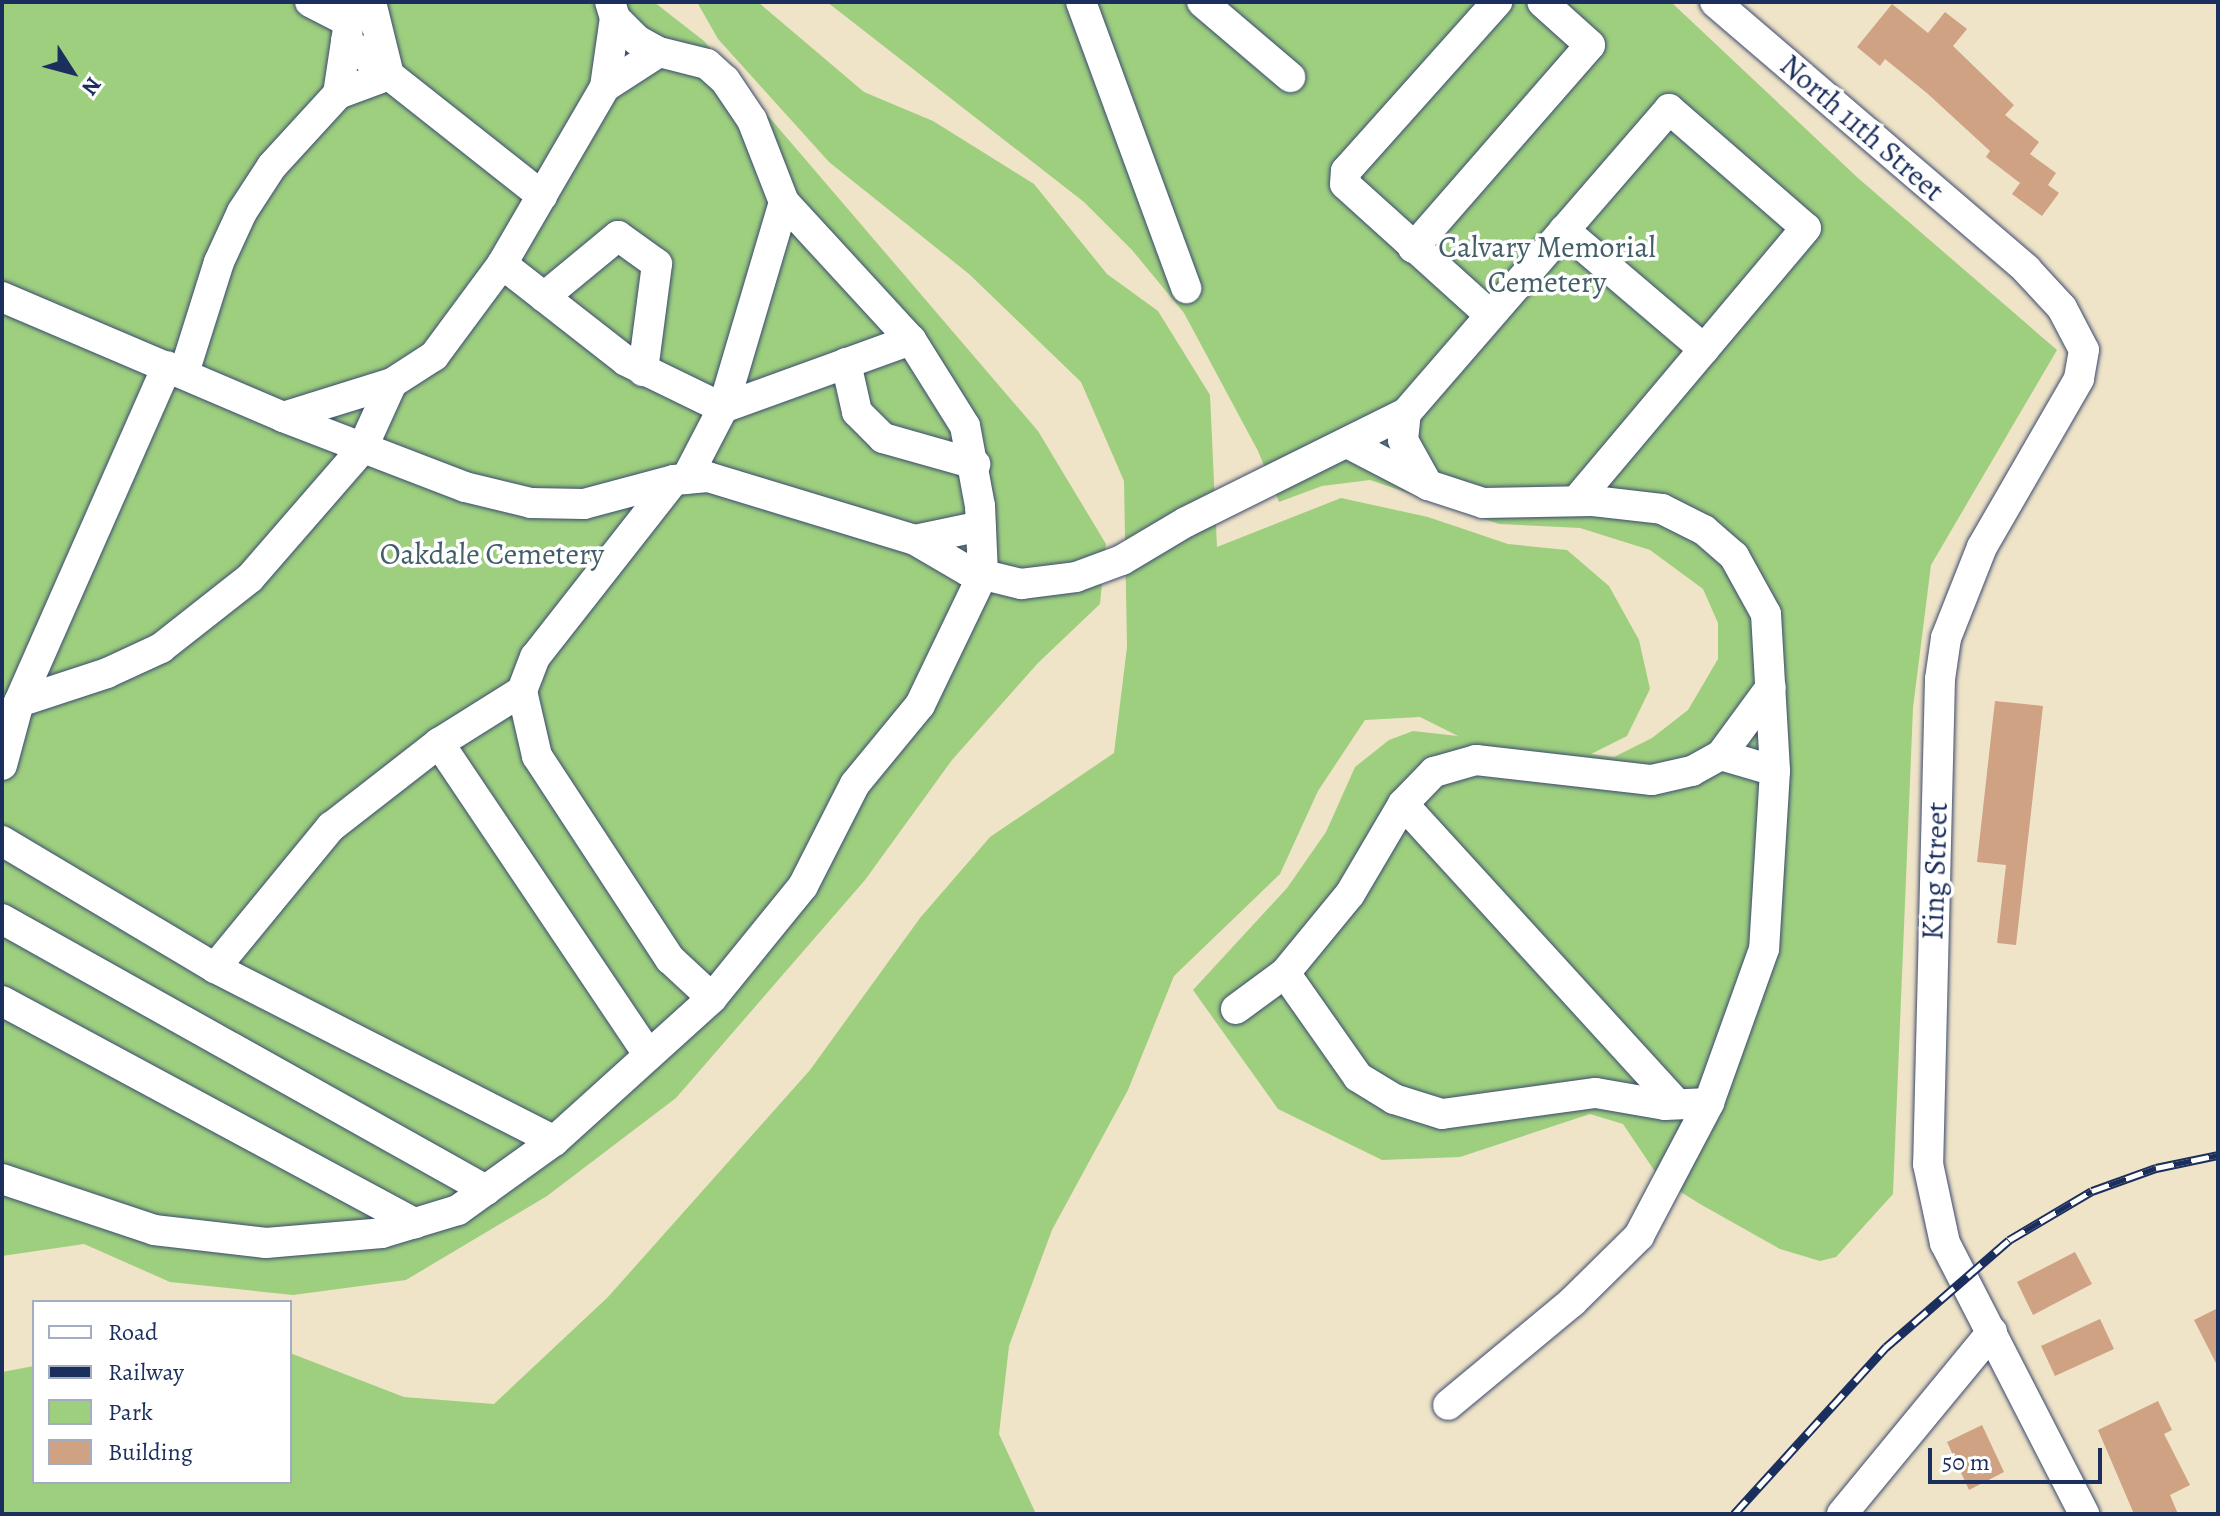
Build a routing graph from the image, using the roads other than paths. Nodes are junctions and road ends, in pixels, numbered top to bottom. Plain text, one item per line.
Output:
1 (310, 2) edge
2 (1081, 2) edge
3 (1202, 2) edge
4 (1497, 2) edge
5 (1542, 2) edge
6 (1715, 2) edge
7 (613, 10) edge
8 (357, 17) edge
9 (659, 52) junction
10 (389, 75) junction
11 (1290, 77) dead end
12 (605, 87) junction
13 (338, 94) junction
14 (542, 196) junction
15 (784, 202) junction
16 (1564, 230) junction
17 (1413, 248) junction
18 (2009, 255) joint
19 (502, 264) junction
20 (1186, 288) dead end
21 (2, 297) edge
22 (544, 297) junction
23 (1490, 315) junction
24 (911, 340) junction
25 (1704, 349) junction
26 (846, 363) junction
27 (176, 370) junction
28 (643, 371) junction
29 (392, 383) junction
30 (723, 408) junction
31 (1406, 413) junction
32 (283, 417) junction
33 (1349, 444) junction
34 (362, 449) junction
35 (975, 464) junction
36 (680, 479) junction
37 (1428, 485) junction
38 (1576, 501) junction
39 (981, 526) junction
40 (915, 540) junction
41 (983, 574) junction
42 (1771, 687) junction
43 (522, 691) junction
44 (19, 702) junction
45 (439, 743) junction
46 (1721, 755) junction
47 (2, 765) edge
48 (1775, 771) junction
49 (1403, 804) junction
50 (2, 841) edge
51 (2, 919) edge
52 (215, 968) junction
53 (1285, 973) junction
54 (712, 998) junction
55 (2, 1001) edge
56 (1236, 1009) dead end
57 (647, 1053) junction
58 (1709, 1103) junction
59 (1677, 1104) junction
60 (554, 1141) junction
61 (2, 1179) edge
62 (486, 1190) junction
63 (415, 1223) junction
64 (1992, 1332) junction
65 (1448, 1405) dead end
66 (1842, 1514) edge
67 (2084, 1514) edge

1 - 8 street
2 - 20 street
3 - 11 street
4 - 17 street
5 - 17 street
6 - 18 street, North 11th Street
7 - 9 street
7 - 12 street
8 - 10 street
8 - 10 street
8 - 13 street
9 - 12 street
9 - 15 street
10 - 13 street
10 - 14 street
12 - 14 street
13 - 27 street
14 - 19 street
15 - 24 street
15 - 30 street
16 - 23 street
16 - 25 street
16 - 25 street
17 - 23 street
18 - 64 street, King Street
19 - 22 street
19 - 29 street
21 - 27 street
22 - 28 street
22 - 28 street
23 - 31 street
24 - 26 street
24 - 35 street
25 - 38 street
26 - 30 street
26 - 35 street
27 - 32 street
27 - 44 street
28 - 30 street
29 - 32 street
29 - 34 street
30 - 36 street
31 - 33 street
31 - 37 street
32 - 34 street
33 - 37 street
33 - 41 street
34 - 36 street
34 - 44 street
35 - 39 street
36 - 40 street
36 - 43 street
37 - 38 street
38 - 42 street
39 - 40 street
39 - 41 street
40 - 41 street
41 - 54 street
42 - 46 street
42 - 48 street
43 - 45 street
43 - 54 street
44 - 47 street
45 - 52 street
45 - 57 street
46 - 48 street
46 - 49 street
48 - 58 street
49 - 53 street
49 - 59 street
50 - 52 street
51 - 62 street
52 - 60 street
53 - 56 street
53 - 59 street
54 - 57 street
55 - 63 street
57 - 60 street
58 - 59 street
58 - 65 street
60 - 62 street
61 - 63 street
62 - 63 street
64 - 66 street
64 - 67 street, King Street

